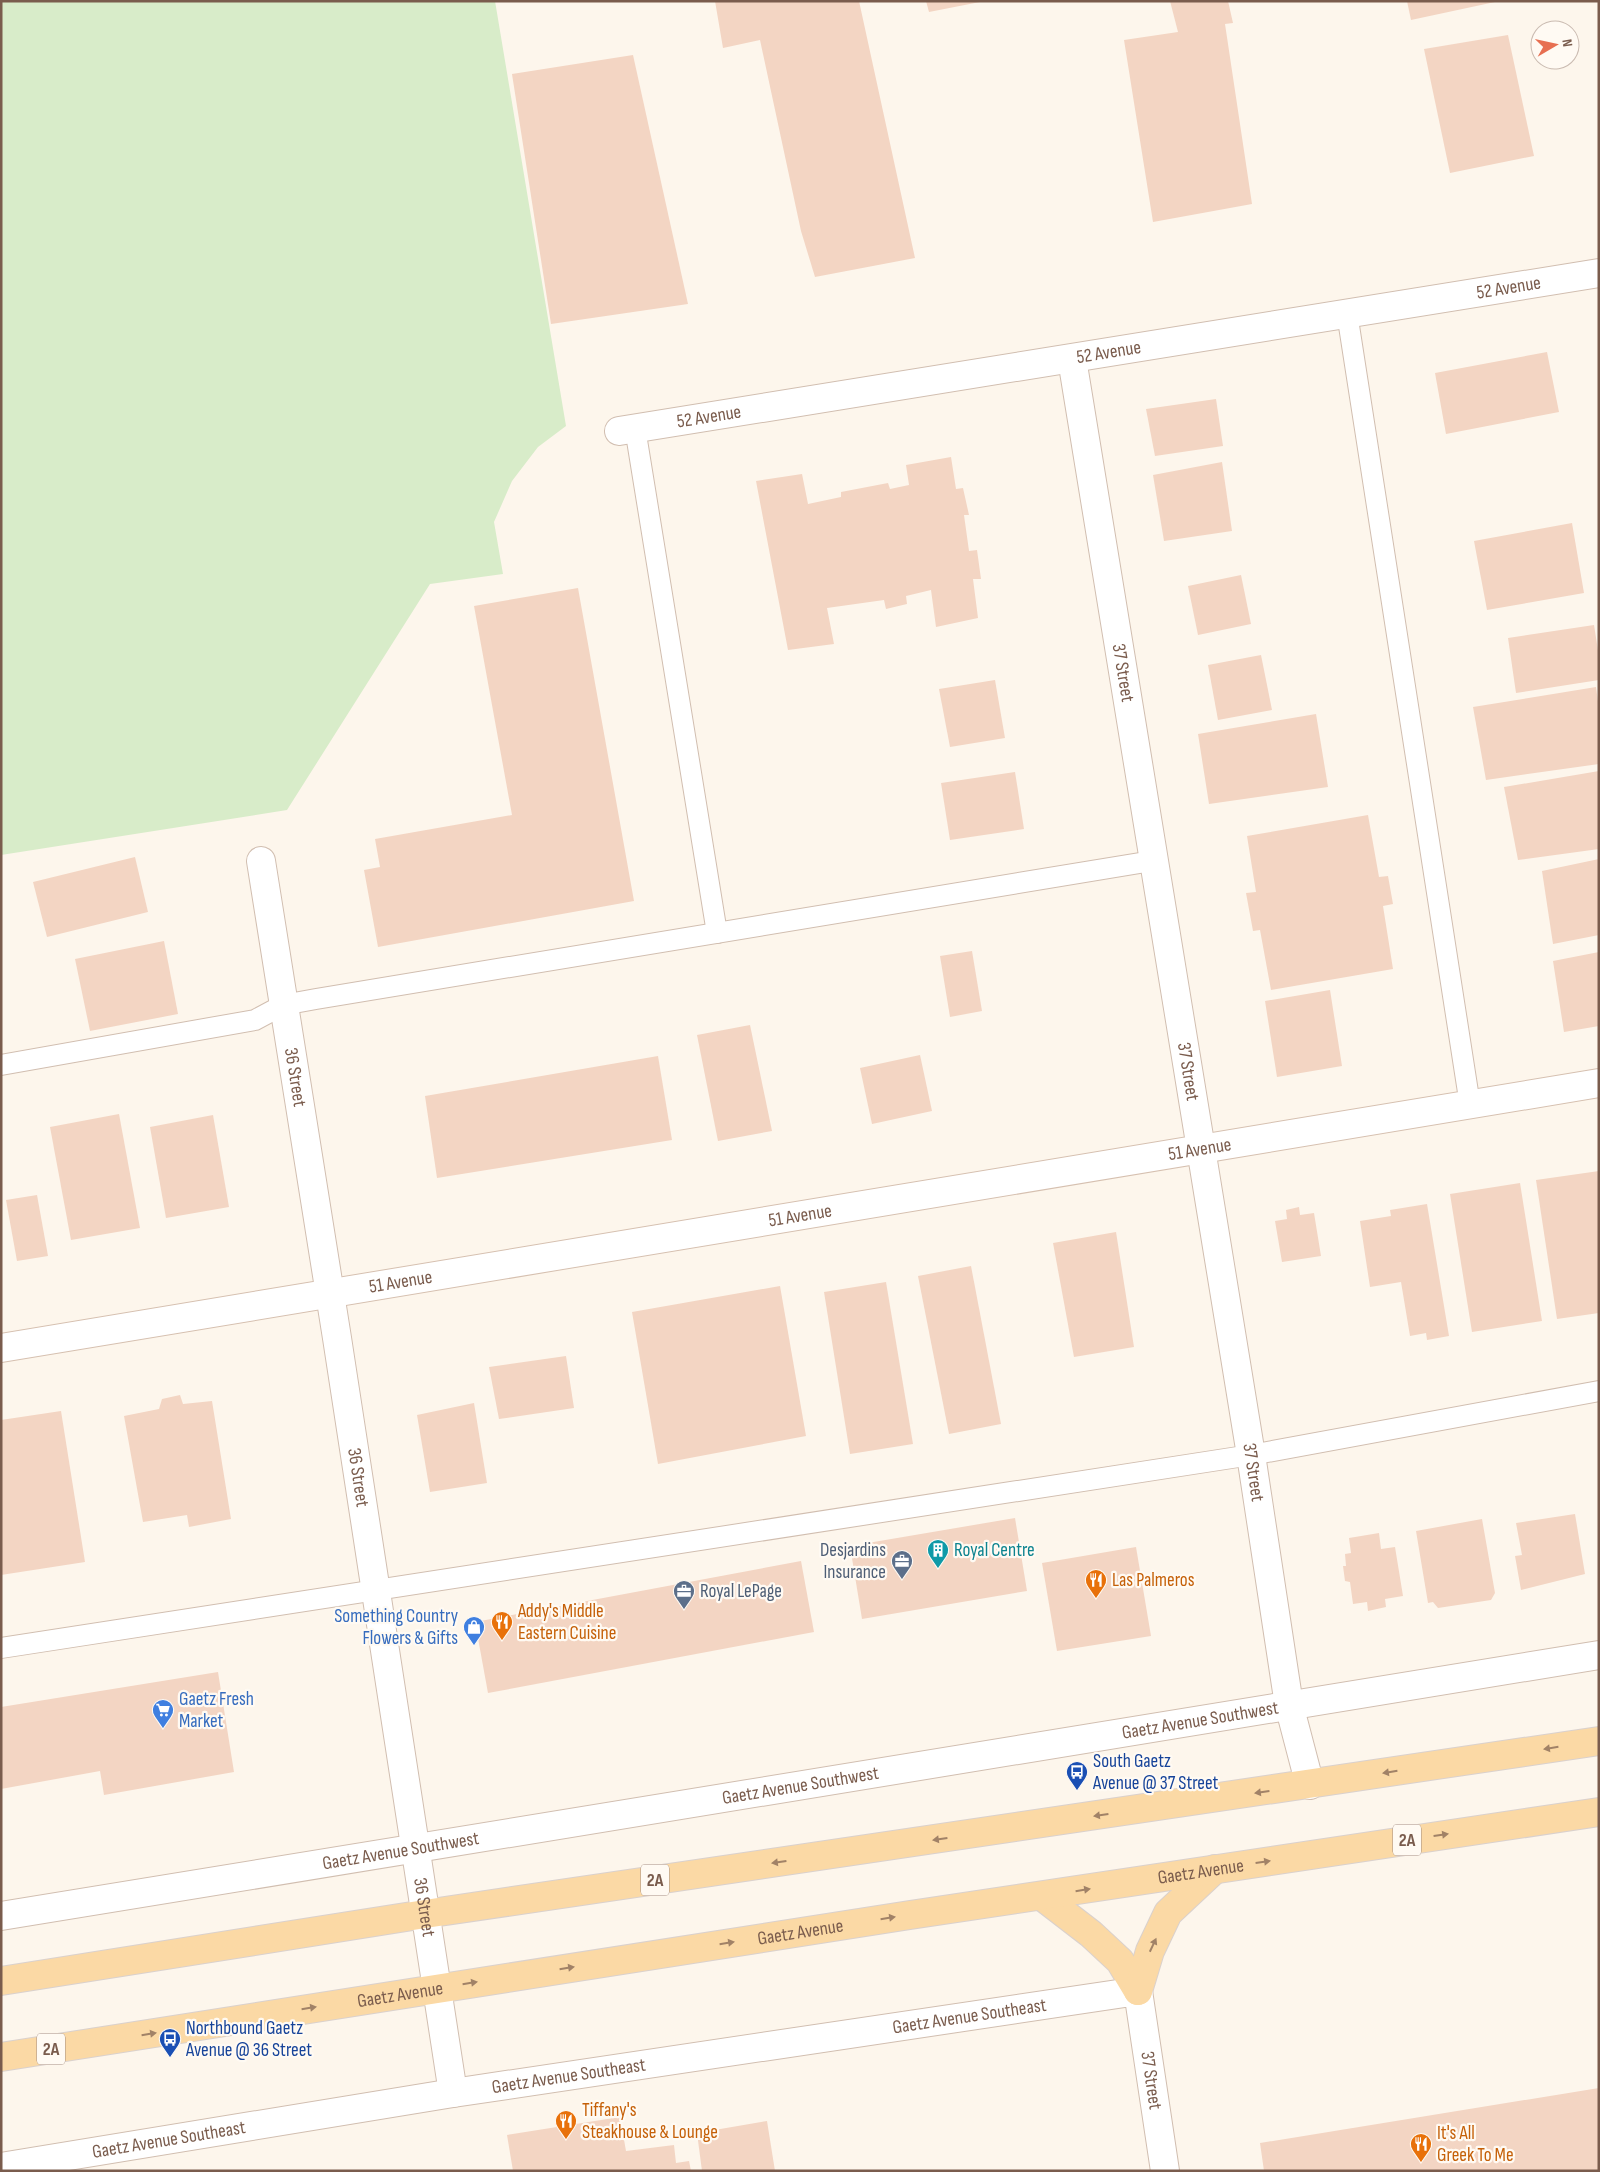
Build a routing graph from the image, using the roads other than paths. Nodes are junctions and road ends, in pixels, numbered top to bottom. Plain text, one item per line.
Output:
1 (1599, 273) edge
2 (1347, 313) junction
3 (1072, 359) junction
4 (627, 430) joint
5 (261, 861) dead end
6 (1152, 861) junction
7 (718, 933) junction
8 (284, 1005) junction
9 (1, 1065) edge
10 (1599, 1083) edge
11 (1470, 1105) junction
12 (1201, 1148) junction
13 (330, 1294) junction
14 (1, 1348) edge
15 (1599, 1391) edge
16 (1251, 1455) junction
17 (376, 1590) junction
18 (1, 1648) edge
19 (1599, 1655) edge
20 (1289, 1705) junction
21 (1599, 1741) edge
22 (1310, 1784) junction
23 (1599, 1812) edge
24 (415, 1848) junction
25 (1215, 1869) junction
26 (1043, 1897) junction
27 (426, 1914) junction
28 (1, 1916) edge
29 (1, 1981) edge
30 (436, 1988) junction
31 (1138, 1991) junction
32 (1, 2057) edge
33 (453, 2093) junction
34 (1, 2167) edge
35 (1165, 2171) edge

1 - 2 street, 52 Avenue
2 - 3 street, 52 Avenue
2 - 11 lane
3 - 4 street, 52 Avenue
3 - 6 street, 37 Street
4 - 7 lane
5 - 8 street, 36 Street
6 - 7 lane
6 - 12 street, 37 Street
7 - 8 lane
8 - 9 lane
8 - 13 street, 36 Street
10 - 11 street, 51 Avenue
11 - 12 street, 51 Avenue
12 - 13 street, 51 Avenue
12 - 16 street, 37 Street
13 - 14 street, 51 Avenue
13 - 17 street, 36 Street
15 - 16 lane
16 - 17 lane
16 - 20 street, 37 Street
17 - 18 lane
17 - 24 street, 36 Street
19 - 20 street, Gaetz Avenue Southwest
20 - 22 street, 37 Street
20 - 24 street, Gaetz Avenue Southwest
21 -> 22 main road, 2A
22 -> 27 main road, 2A
25 -> 23 main road, Gaetz Avenue / 2A
24 - 27 street, 36 Street
24 - 28 street, Gaetz Avenue Southwest
26 -> 25 main road, Gaetz Avenue / 2A
31 -> 25 main road
30 -> 26 main road, Gaetz Avenue / 2A
26 - 31 main road
27 - 29 main road, 2A
27 - 30 street, 36 Street
32 -> 30 main road, Gaetz Avenue / 2A
30 - 33 street, 36 Street
31 - 33 street, Gaetz Avenue Southeast
31 - 35 street, 37 Street
33 - 34 street, Gaetz Avenue Southeast

